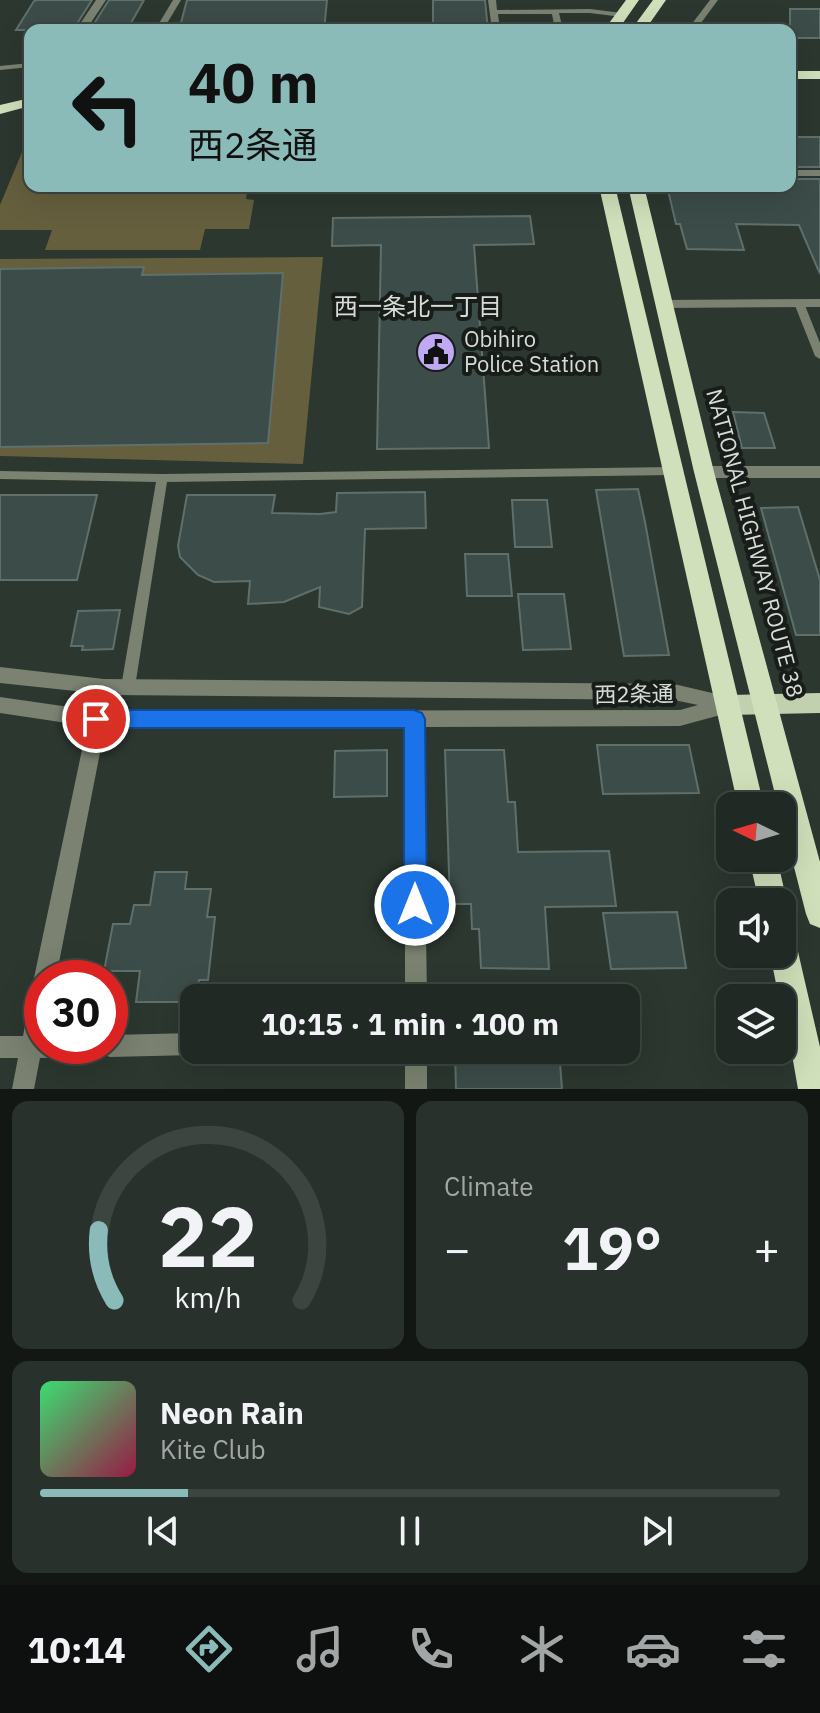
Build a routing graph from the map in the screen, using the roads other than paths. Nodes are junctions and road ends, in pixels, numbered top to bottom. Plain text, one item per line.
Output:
1 (101, 0) edge
2 (177, 0) edge
3 (492, 0) edge
4 (633, 0) edge
5 (660, 0) edge
6 (714, 0) edge
7 (555, 11) junction
8 (494, 12) junction
9 (622, 15) junction
10 (85, 24) edge
11 (163, 24) edge
12 (495, 24) edge
13 (558, 24) edge
14 (615, 24) edge
15 (642, 24) edge
16 (696, 24) edge
17 (796, 63) edge
18 (820, 63) edge
19 (24, 66) edge
20 (0, 68) edge
21 (796, 75) edge
22 (820, 75) edge
23 (24, 104) edge
24 (0, 110) edge
25 (24, 119) edge
26 (0, 125) edge
27 (796, 173) edge
28 (820, 173) edge
29 (608, 192) edge
30 (637, 192) edge
31 (799, 303) junction
32 (820, 303) edge
33 (664, 304) junction
34 (820, 356) edge
35 (674, 471) junction
36 (704, 472) junction
37 (820, 472) edge
38 (0, 475) edge
39 (162, 478) junction
40 (0, 675) edge
41 (104, 687) junction
42 (128, 687) junction
43 (820, 703) edge
44 (767, 704) junction
45 (0, 705) edge
46 (729, 705) junction
47 (96, 719) junction
48 (414, 719) junction
49 (748, 792) edge
50 (820, 914) edge
51 (49, 960) edge
52 (787, 968) edge
53 (416, 984) edge
54 (180, 1044) edge
55 (128, 1046) edge
56 (0, 1047) edge
57 (24, 1047) edge
58 (28, 1064) edge
59 (416, 1064) edge
60 (23, 1089) edge
61 (416, 1089) edge
62 (814, 1089) edge

1 - 10 street
2 - 11 lane
3 - 8 lane
4 - 9 highway
5 - 15 highway
6 - 16 lane
7 - 8 lane
7 - 9 lane
7 - 13 lane
8 - 12 lane
9 - 14 highway
17 - 18 highway
19 - 20 lane
21 - 22 highway
23 - 24 highway
25 - 26 highway
27 - 28 street
29 - 35 highway
30 - 33 highway, NATIONAL HIGHWAY ROUTE 38
31 - 32 street
31 - 33 street
31 - 34 lane
33 - 36 highway, NATIONAL HIGHWAY ROUTE 38
35 - 39 lane
35 - 46 highway
36 - 37 street
36 - 44 highway, NATIONAL HIGHWAY ROUTE 38
38 - 39 lane
39 - 42 lane
40 - 41 street, 西2条通
41 - 42 street, 西2条通
41 - 47 street
42 - 46 street, 西2条通
43 - 44 main road
44 - 46 main road
44 - 50 highway, NATIONAL HIGHWAY ROUTE 38
45 - 47 street, 西2条通
46 - 48 street, 西2条通
46 - 49 highway
47 - 48 street, 西2条通
47 - 51 street
48 - 53 street
52 - 62 highway
54 - 55 street
56 - 57 street
58 - 60 street
59 - 61 street

